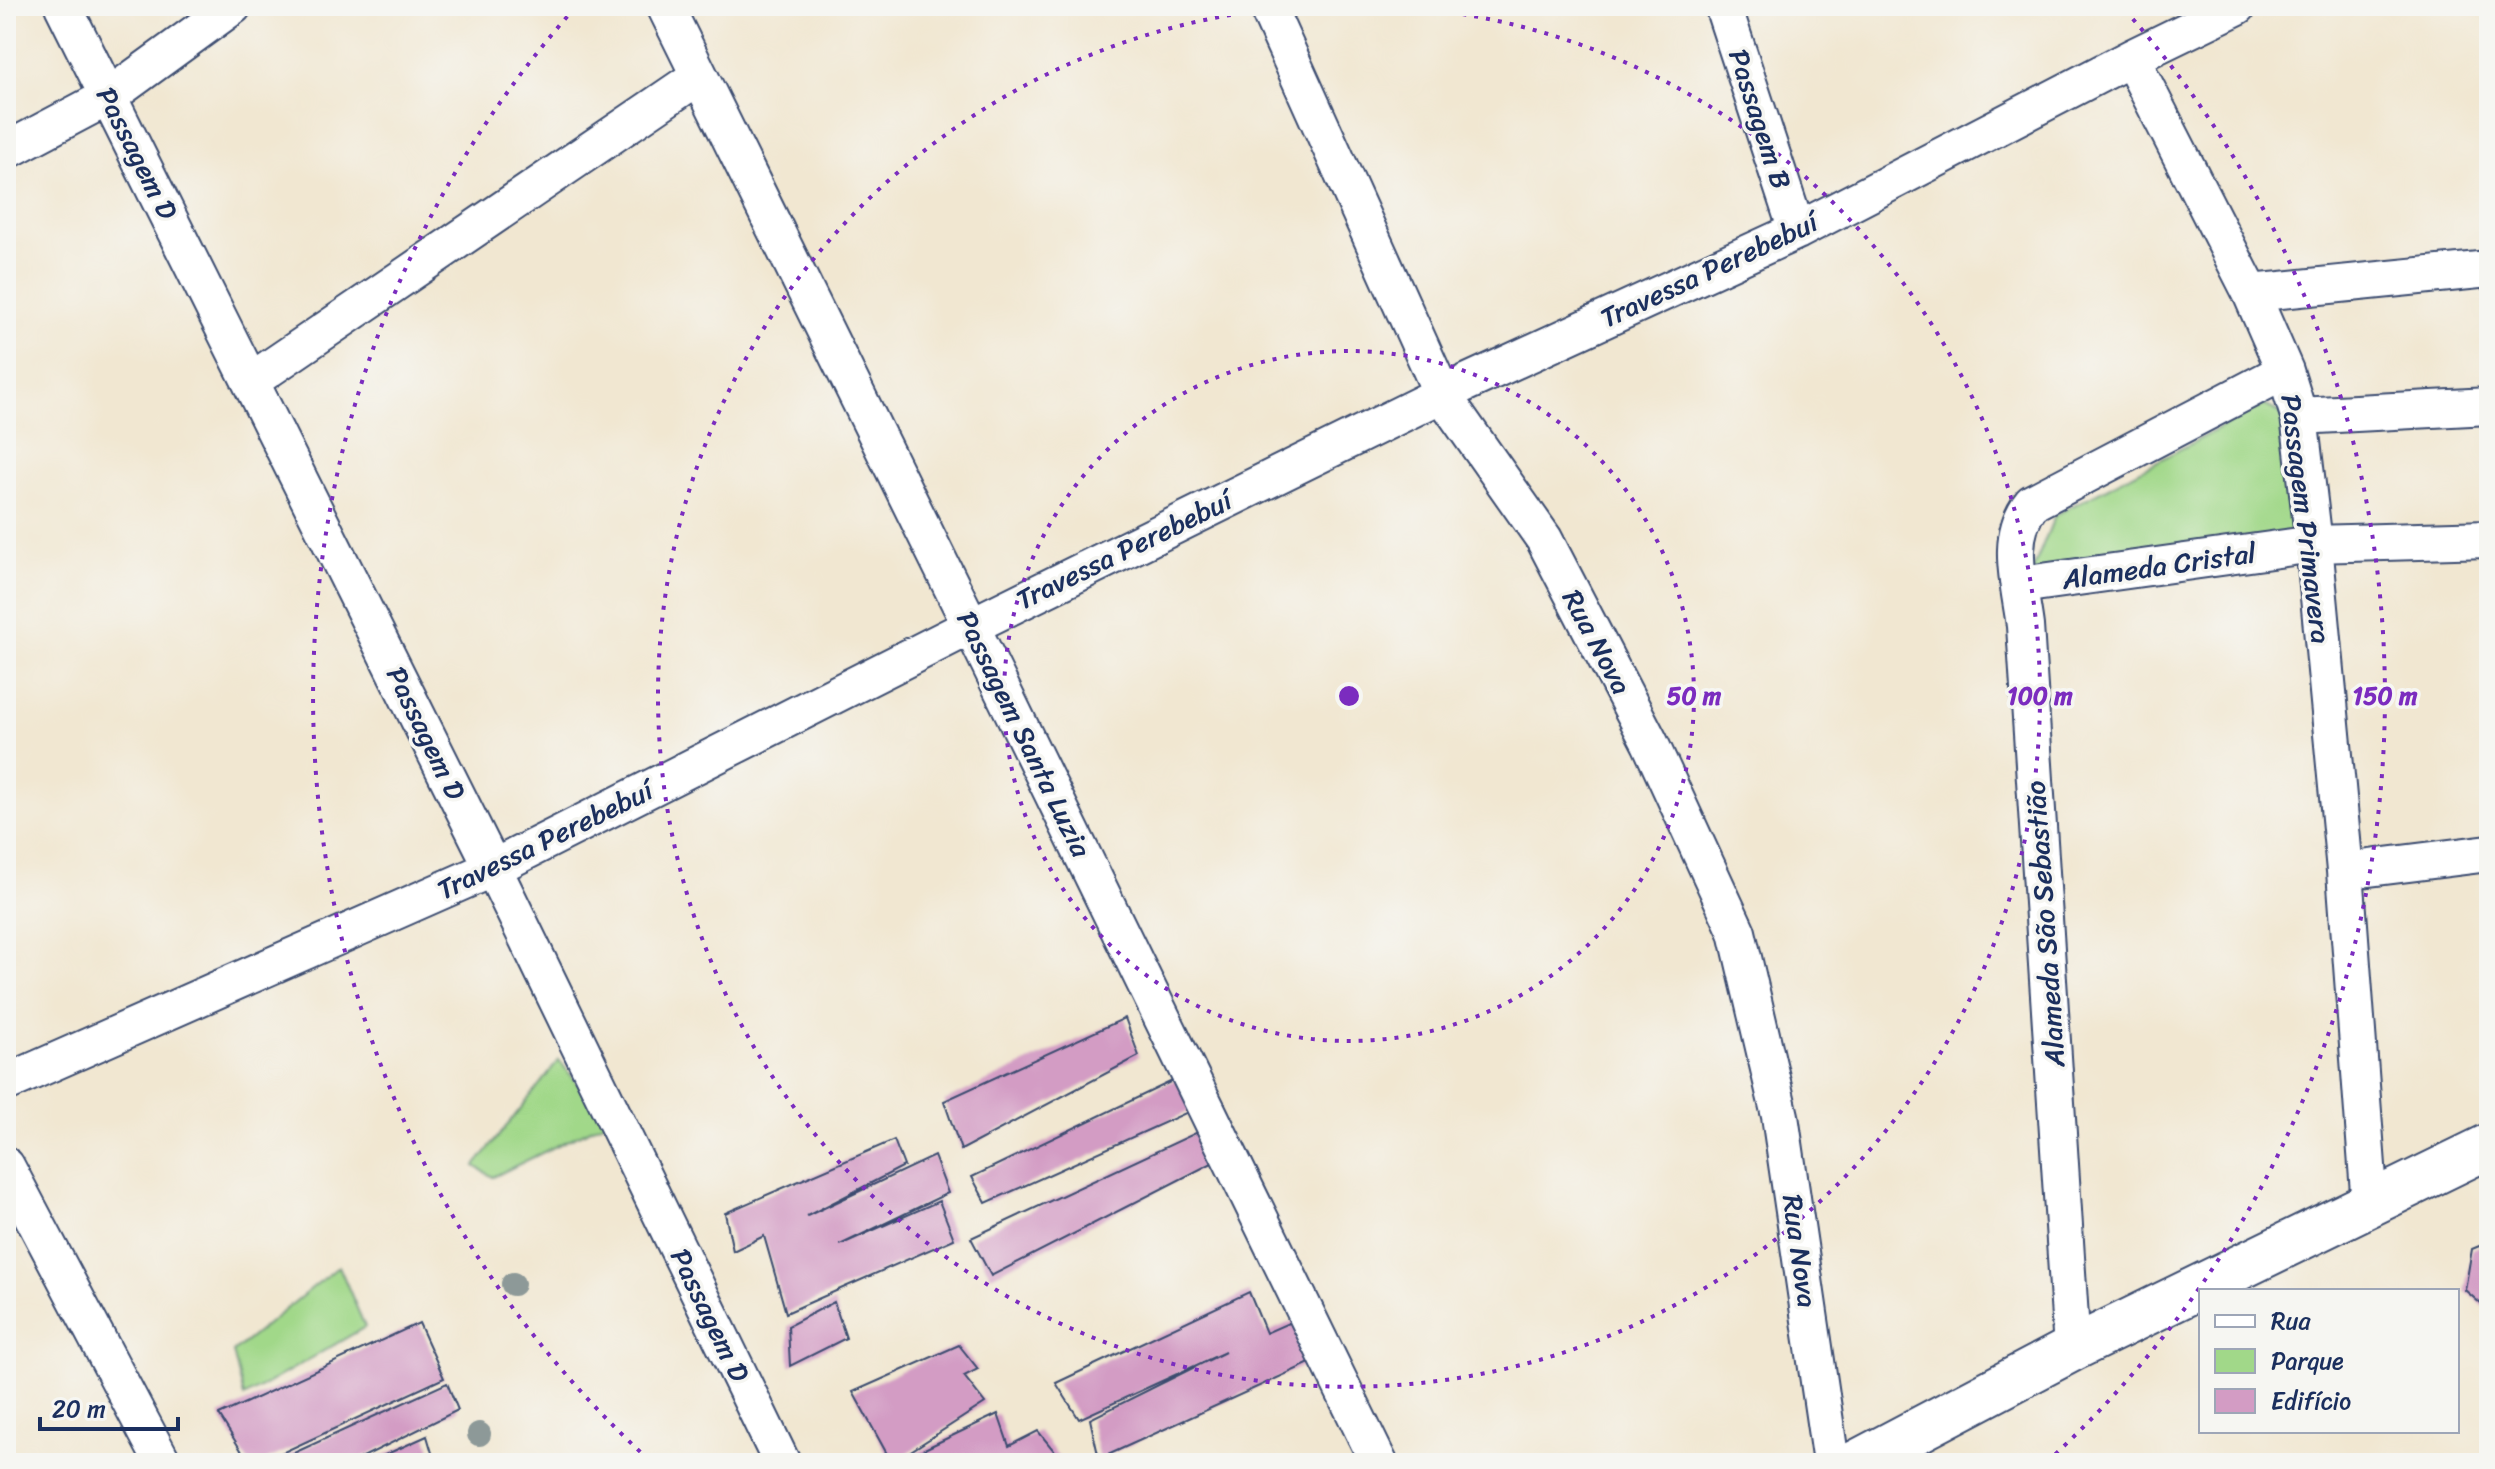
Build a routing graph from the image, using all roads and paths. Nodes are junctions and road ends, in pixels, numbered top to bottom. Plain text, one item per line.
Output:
1 (63, 6) edge
2 (233, 6) edge
3 (665, 6) edge
4 (1267, 6) edge
5 (1723, 6) edge
6 (2238, 6) edge
7 (2131, 58) junction
8 (699, 76) junction
9 (108, 97) junction
10 (6, 151) edge
11 (1797, 231) junction
12 (2489, 269) edge
13 (2251, 293) junction
14 (2285, 371) junction
15 (251, 381) junction
16 (1442, 394) junction
17 (2489, 406) edge
18 (2299, 416) junction
19 (2489, 539) edge
20 (2314, 544) junction
21 (2020, 585) junction
22 (971, 626) junction
23 (2489, 853) edge
24 (493, 868) junction
25 (2345, 871) junction
26 (6, 1083) edge
27 (2489, 1146) edge
28 (6, 1166) edge
29 (2370, 1206) junction
30 (2072, 1349) junction
31 (163, 1463) edge
32 (782, 1463) edge
33 (1379, 1463) edge
34 (1831, 1463) edge
35 (1856, 1463) edge

1 - 9 street, Passagem D
2 - 9 street
3 - 8 street, Passagem Santa Luzia
4 - 16 street, Rua Nova
5 - 11 street, Passagem B
6 - 7 street, Travessa Perebebuí
7 - 11 street, Travessa Perebebuí
7 - 13 street, Passagem Primavera
8 - 15 street
8 - 22 street, Passagem Santa Luzia
9 - 10 street
9 - 15 street, Passagem D
11 - 16 street, Travessa Perebebuí
12 - 13 street
13 - 14 street, Passagem Primavera
14 - 18 street, Passagem Primavera
14 - 21 street, Alameda São Sebastião
15 - 24 street, Passagem D
16 - 22 street, Travessa Perebebuí
16 - 34 street, Rua Nova
17 - 18 street
18 - 20 street, Passagem Primavera
19 - 20 street, Alameda Cristal
20 - 21 street, Alameda Cristal
20 - 25 street, Passagem Primavera
21 - 30 street, Alameda São Sebastião
22 - 24 street, Travessa Perebebuí
22 - 33 street, Passagem Santa Luzia
23 - 25 street
24 - 26 street, Travessa Perebebuí
24 - 32 street, Passagem D
25 - 29 street, Passagem Primavera
27 - 29 street
28 - 31 street
29 - 30 street
30 - 35 street

